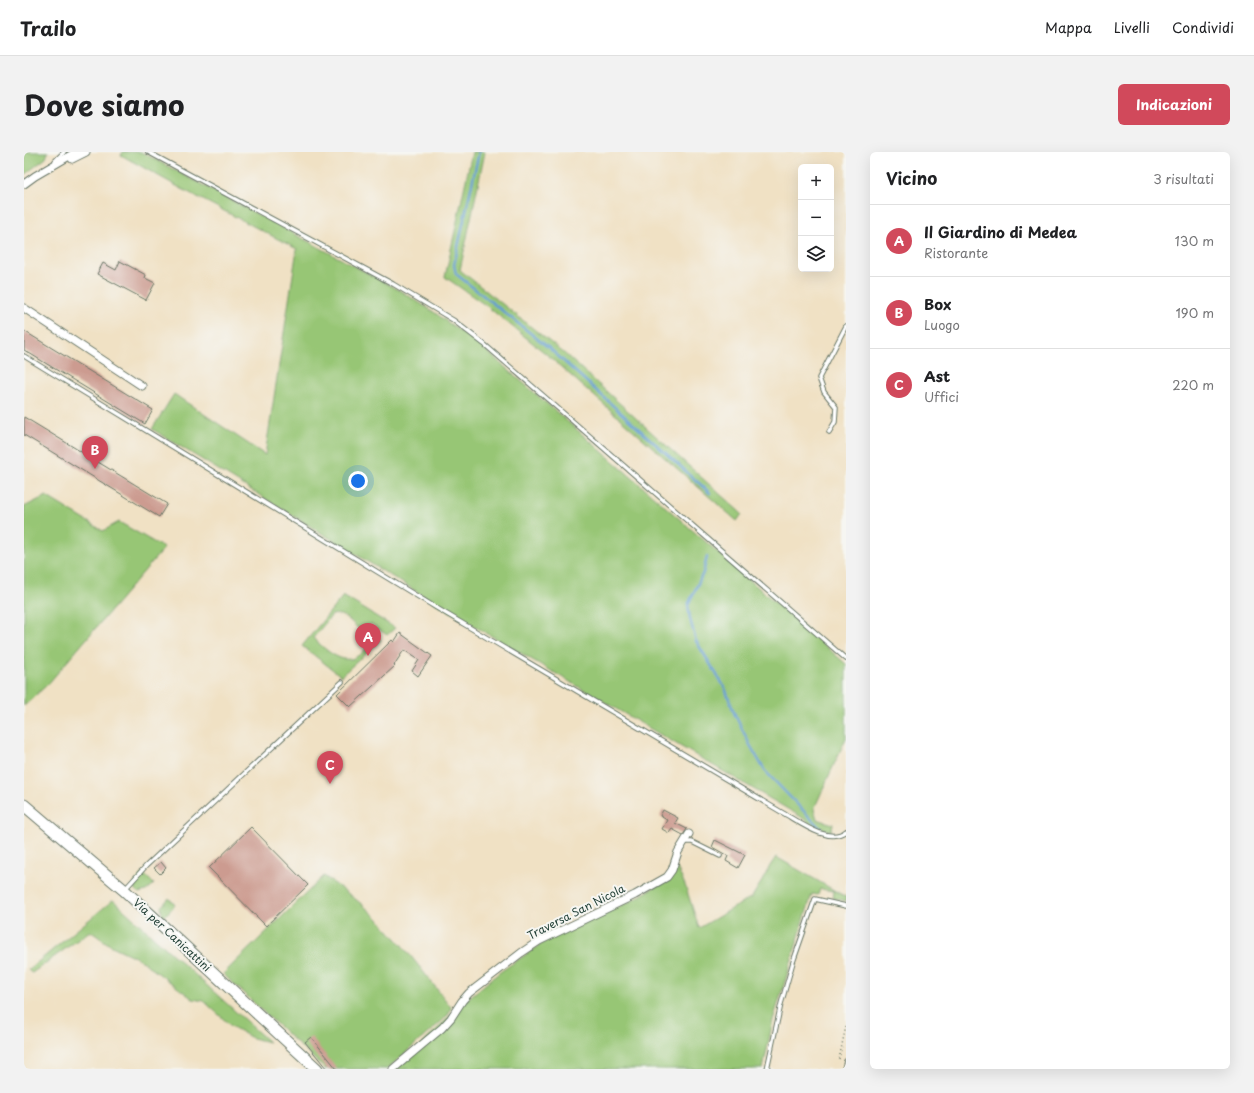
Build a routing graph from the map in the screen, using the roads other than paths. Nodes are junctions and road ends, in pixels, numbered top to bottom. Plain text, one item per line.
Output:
1 (76, 152) edge
2 (86, 152) edge
3 (148, 152) edge
4 (65, 154) edge
5 (49, 167) junction
6 (24, 184) edge
7 (24, 308) edge
8 (846, 326) edge
9 (24, 356) edge
10 (142, 386) dead end
11 (830, 432) dead end
12 (846, 659) edge
13 (342, 682) dead end
14 (24, 805) edge
15 (24, 814) edge
16 (846, 831) edge
17 (690, 834) dead end
18 (685, 842) junction
19 (720, 856) dead end
20 (124, 890) junction
21 (846, 906) edge
22 (846, 1061) edge
23 (306, 1069) edge
24 (317, 1069) edge
25 (393, 1069) edge
26 (767, 1069) edge
27 (844, 1069) edge

1 - 4 street
2 - 5 street
3 - 12 lane
4 - 5 street
5 - 6 street
7 - 10 street
8 - 11 lane
9 - 16 lane
13 - 20 lane
14 - 20 main road, Via per Canicattini
15 - 23 main road, Via per Canicattini
17 - 18 street, Traversa San Nicola
18 - 19 lane
18 - 25 street, Traversa San Nicola
20 - 24 main road, Via per Canicattini
21 - 26 lane
22 - 27 lane

